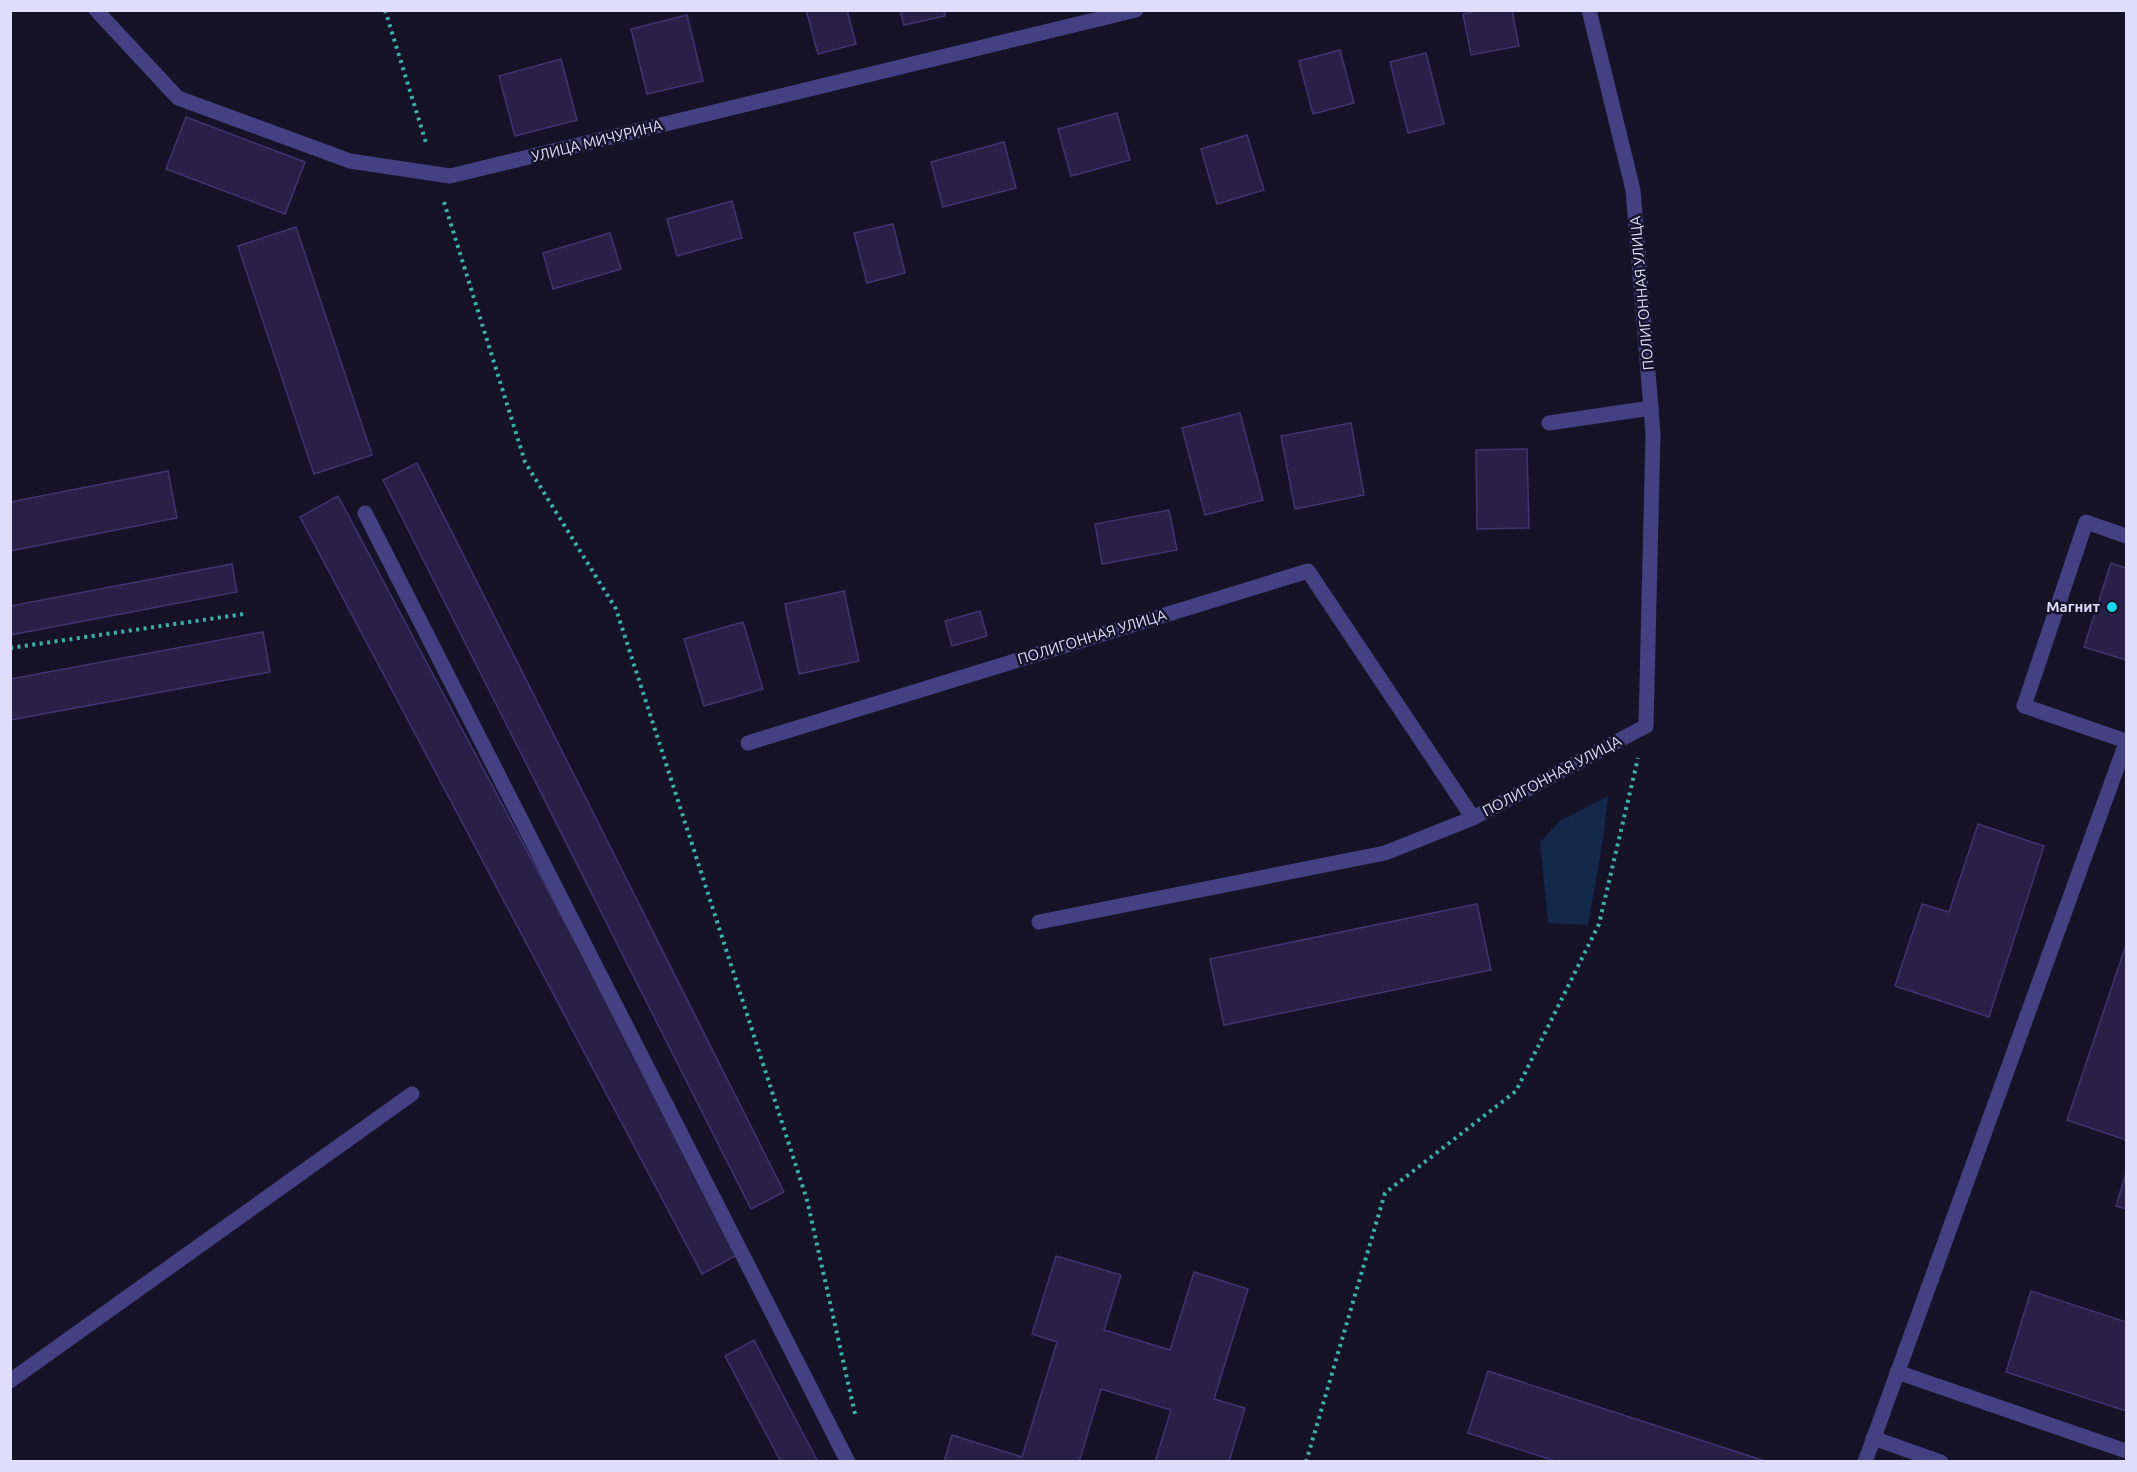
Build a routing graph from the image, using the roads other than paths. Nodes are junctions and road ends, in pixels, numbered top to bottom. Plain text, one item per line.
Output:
1 (96, 10) edge
2 (1136, 10) edge
3 (1589, 10) edge
4 (1651, 408) junction
5 (1549, 423) dead end
6 (365, 513) dead end
7 (2127, 536) edge
8 (2127, 742) edge
9 (748, 743) dead end
10 (1473, 818) junction
11 (1039, 922) dead end
12 (412, 1094) dead end
13 (1897, 1372) junction
14 (10, 1381) edge
15 (1873, 1438) junction
16 (2127, 1451) edge
17 (848, 1461) edge
18 (1865, 1461) edge
19 (1941, 1461) edge

1 - 2 street, УЛИЦА МИЧУРИНА
3 - 4 street, ПОЛИГОННАЯ УЛИЦА
4 - 5 street
4 - 10 street, ПОЛИГОННАЯ УЛИЦА
6 - 17 street
7 - 8 street
8 - 13 street
9 - 10 street, ПОЛИГОННАЯ УЛИЦА
10 - 11 street
12 - 14 street
13 - 15 street
13 - 16 street
15 - 18 street
15 - 19 street

